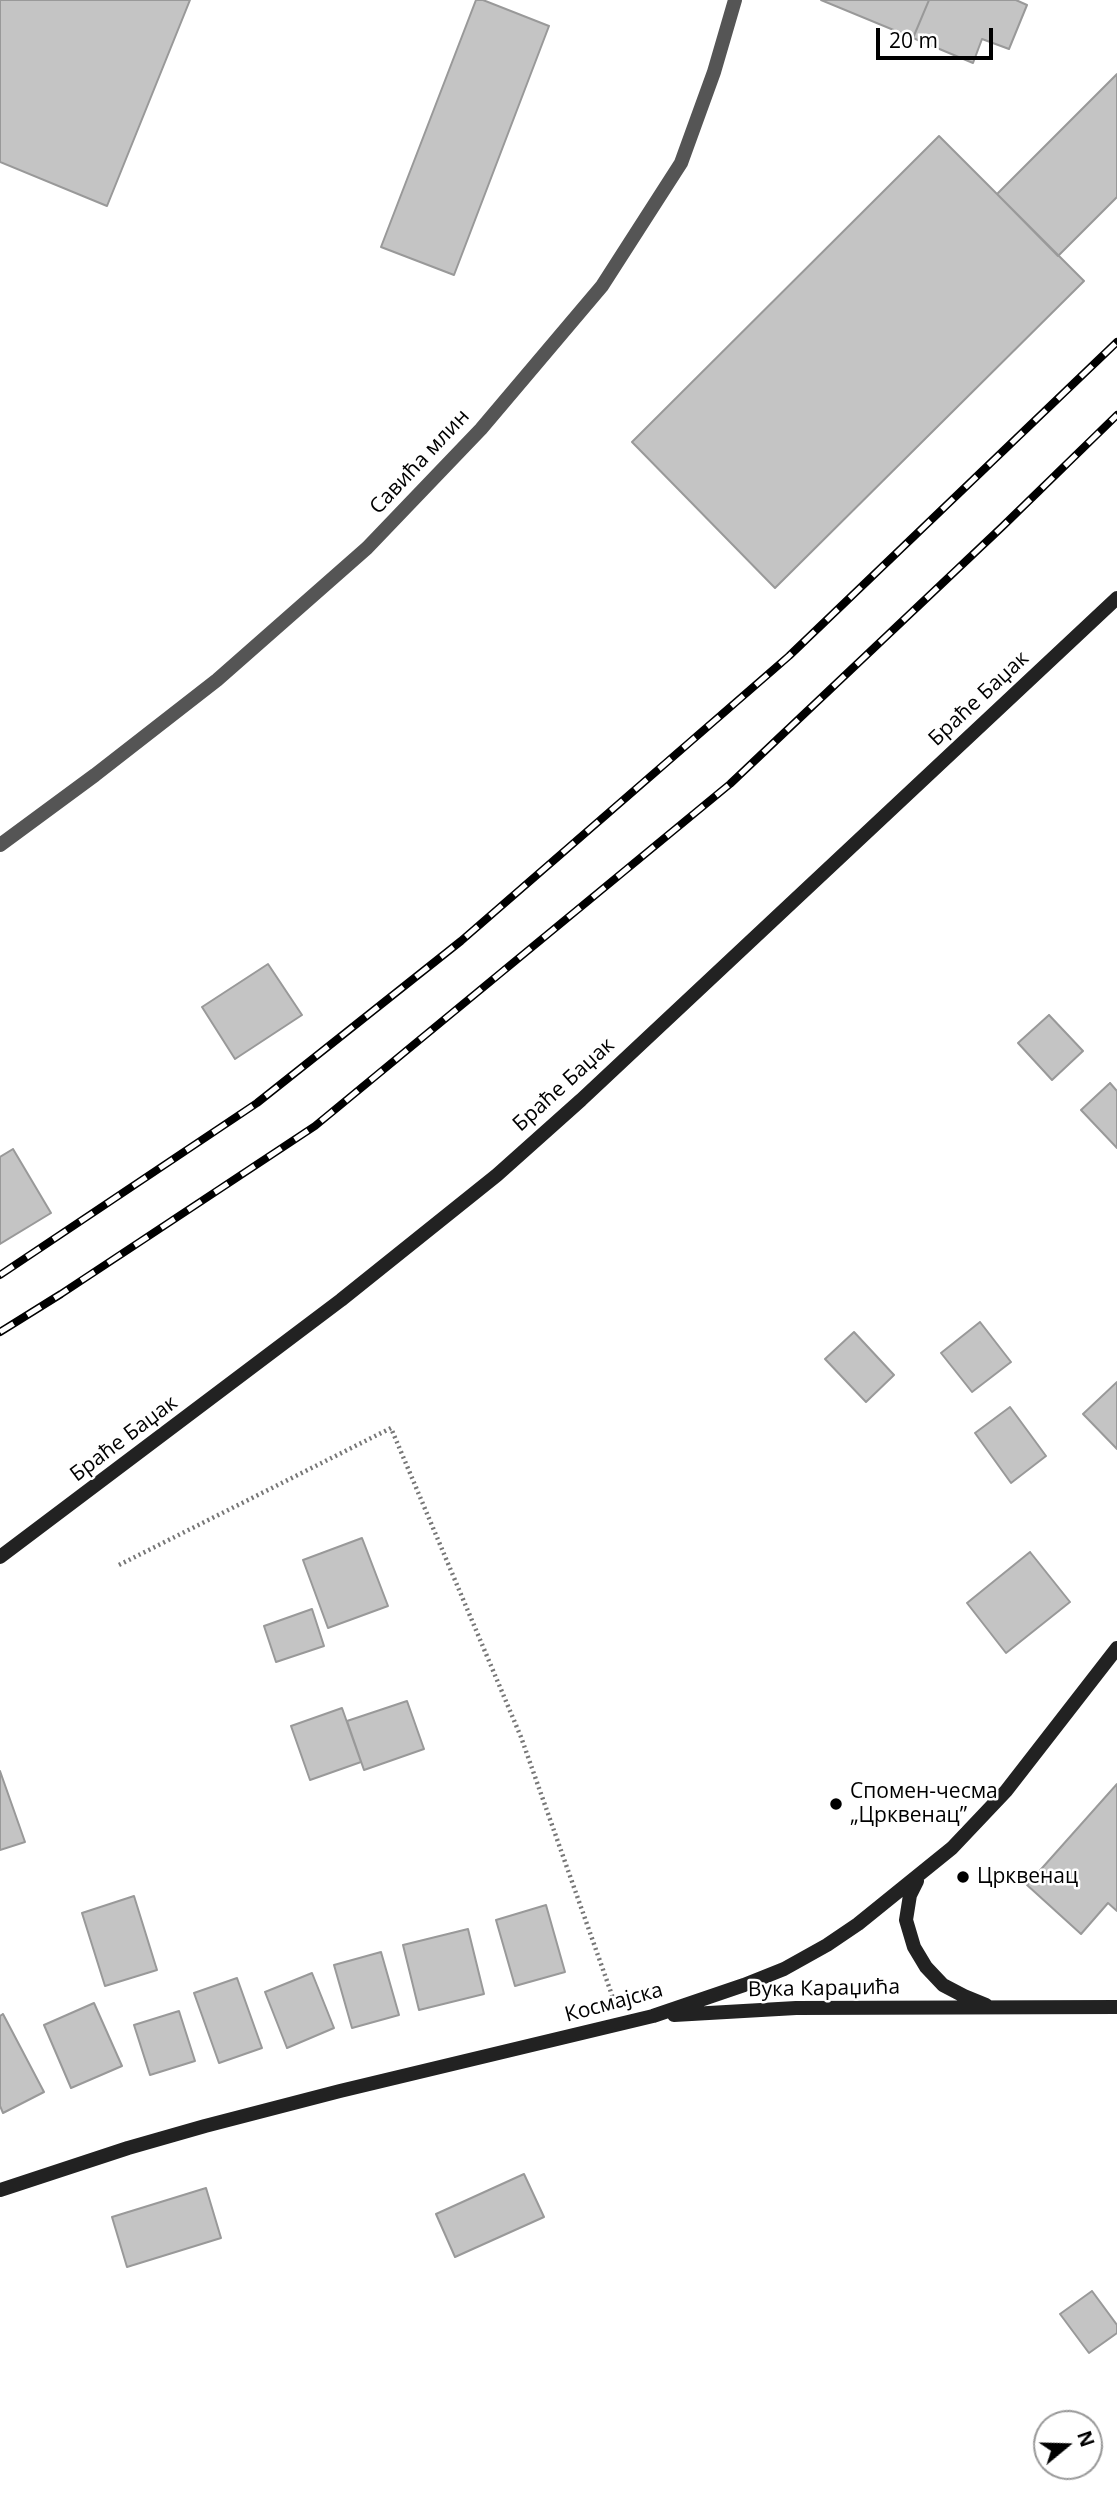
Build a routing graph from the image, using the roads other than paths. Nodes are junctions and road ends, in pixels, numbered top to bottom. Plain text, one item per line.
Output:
1 (735, 0) edge
2 (1117, 598) edge
3 (0, 845) edge
4 (0, 1557) edge
5 (1117, 1648) edge
6 (922, 1874) junction
7 (1117, 2007) edge
8 (995, 2008) junction
9 (653, 2017) junction
10 (0, 2190) edge

1 - 3 street, Савића млин
2 - 4 street, Браће Баџак
5 - 6 street, Космајска
6 - 8 street, Вука Караџића
6 - 9 street, Космајска
7 - 8 street, Вука Караџића
8 - 9 street, Вука Караџића
9 - 10 street, Космајска

